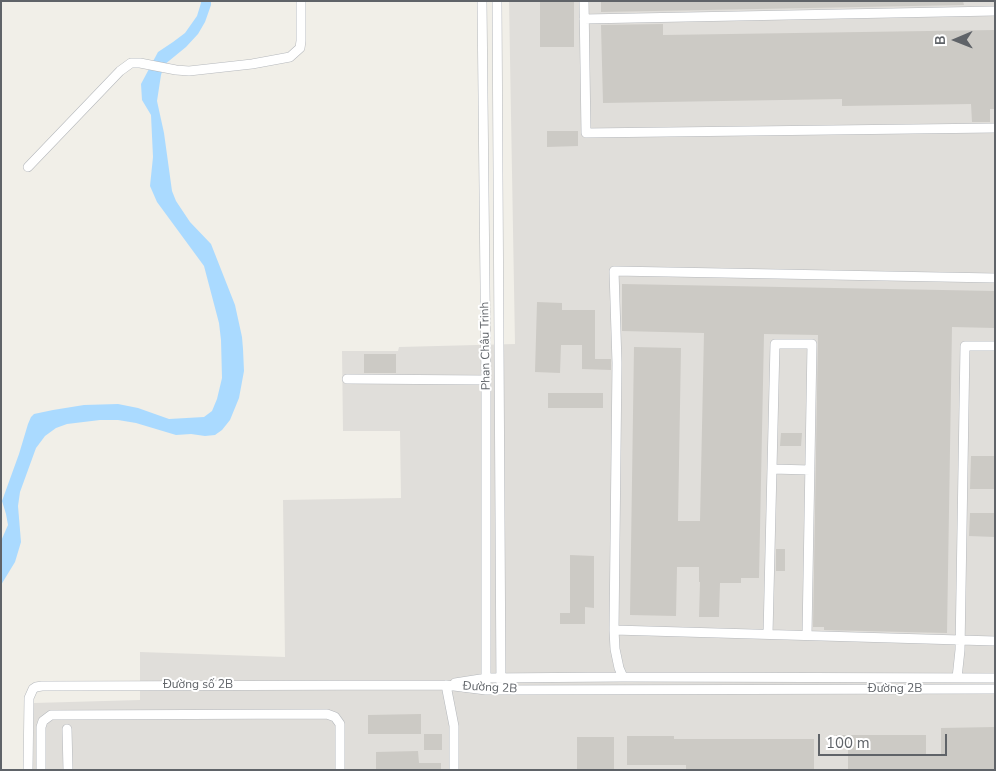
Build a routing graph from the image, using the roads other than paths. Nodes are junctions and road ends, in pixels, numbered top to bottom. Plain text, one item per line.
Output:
1 (302, 1) edge
2 (482, 1) edge
3 (497, 1) edge
4 (584, 1) edge
5 (995, 11) edge
6 (584, 19) junction
7 (995, 128) edge
8 (28, 167) dead end
9 (995, 278) edge
10 (995, 346) edge
11 (347, 380) dead end
12 (486, 380) junction
13 (772, 469) junction
14 (810, 470) junction
15 (614, 630) junction
16 (768, 634) junction
17 (807, 636) junction
18 (960, 640) junction
19 (995, 641) edge
20 (623, 677) junction
21 (486, 678) junction
22 (501, 678) junction
23 (957, 678) junction
24 (995, 678) edge
25 (446, 685) junction
26 (995, 689) edge
27 (486, 690) junction
28 (501, 690) junction
29 (67, 729) dead end
30 (28, 770) edge
31 (41, 770) edge
32 (68, 770) edge
33 (340, 770) edge
34 (454, 770) edge

1 - 8 street
2 - 12 street, Phan Châu Trinh
3 - 22 street, Phan Châu Trinh
4 - 6 street
5 - 6 street
6 - 7 street
9 - 15 street
10 - 18 street
11 - 12 street
12 - 21 street, Phan Châu Trinh
13 - 14 street
13 - 14 street
13 - 16 street
14 - 17 street
15 - 16 street
15 - 20 street
16 - 17 street
17 - 18 street
18 - 19 street
18 - 23 street
20 - 22 street, Đường 2B
20 - 23 street, Đường 2B
21 - 22 street, Đường 2B
21 - 25 street, Đường 2B
21 - 27 street, Phan Châu Trinh
22 - 28 street, Phan Châu Trinh
23 - 24 street, Đường 2B
25 - 27 street, Đường 2B
25 - 30 street, Đường số 2B
25 - 34 street
26 - 28 street, Đường 2B
27 - 28 street, Đường 2B
29 - 32 street
31 - 33 street

